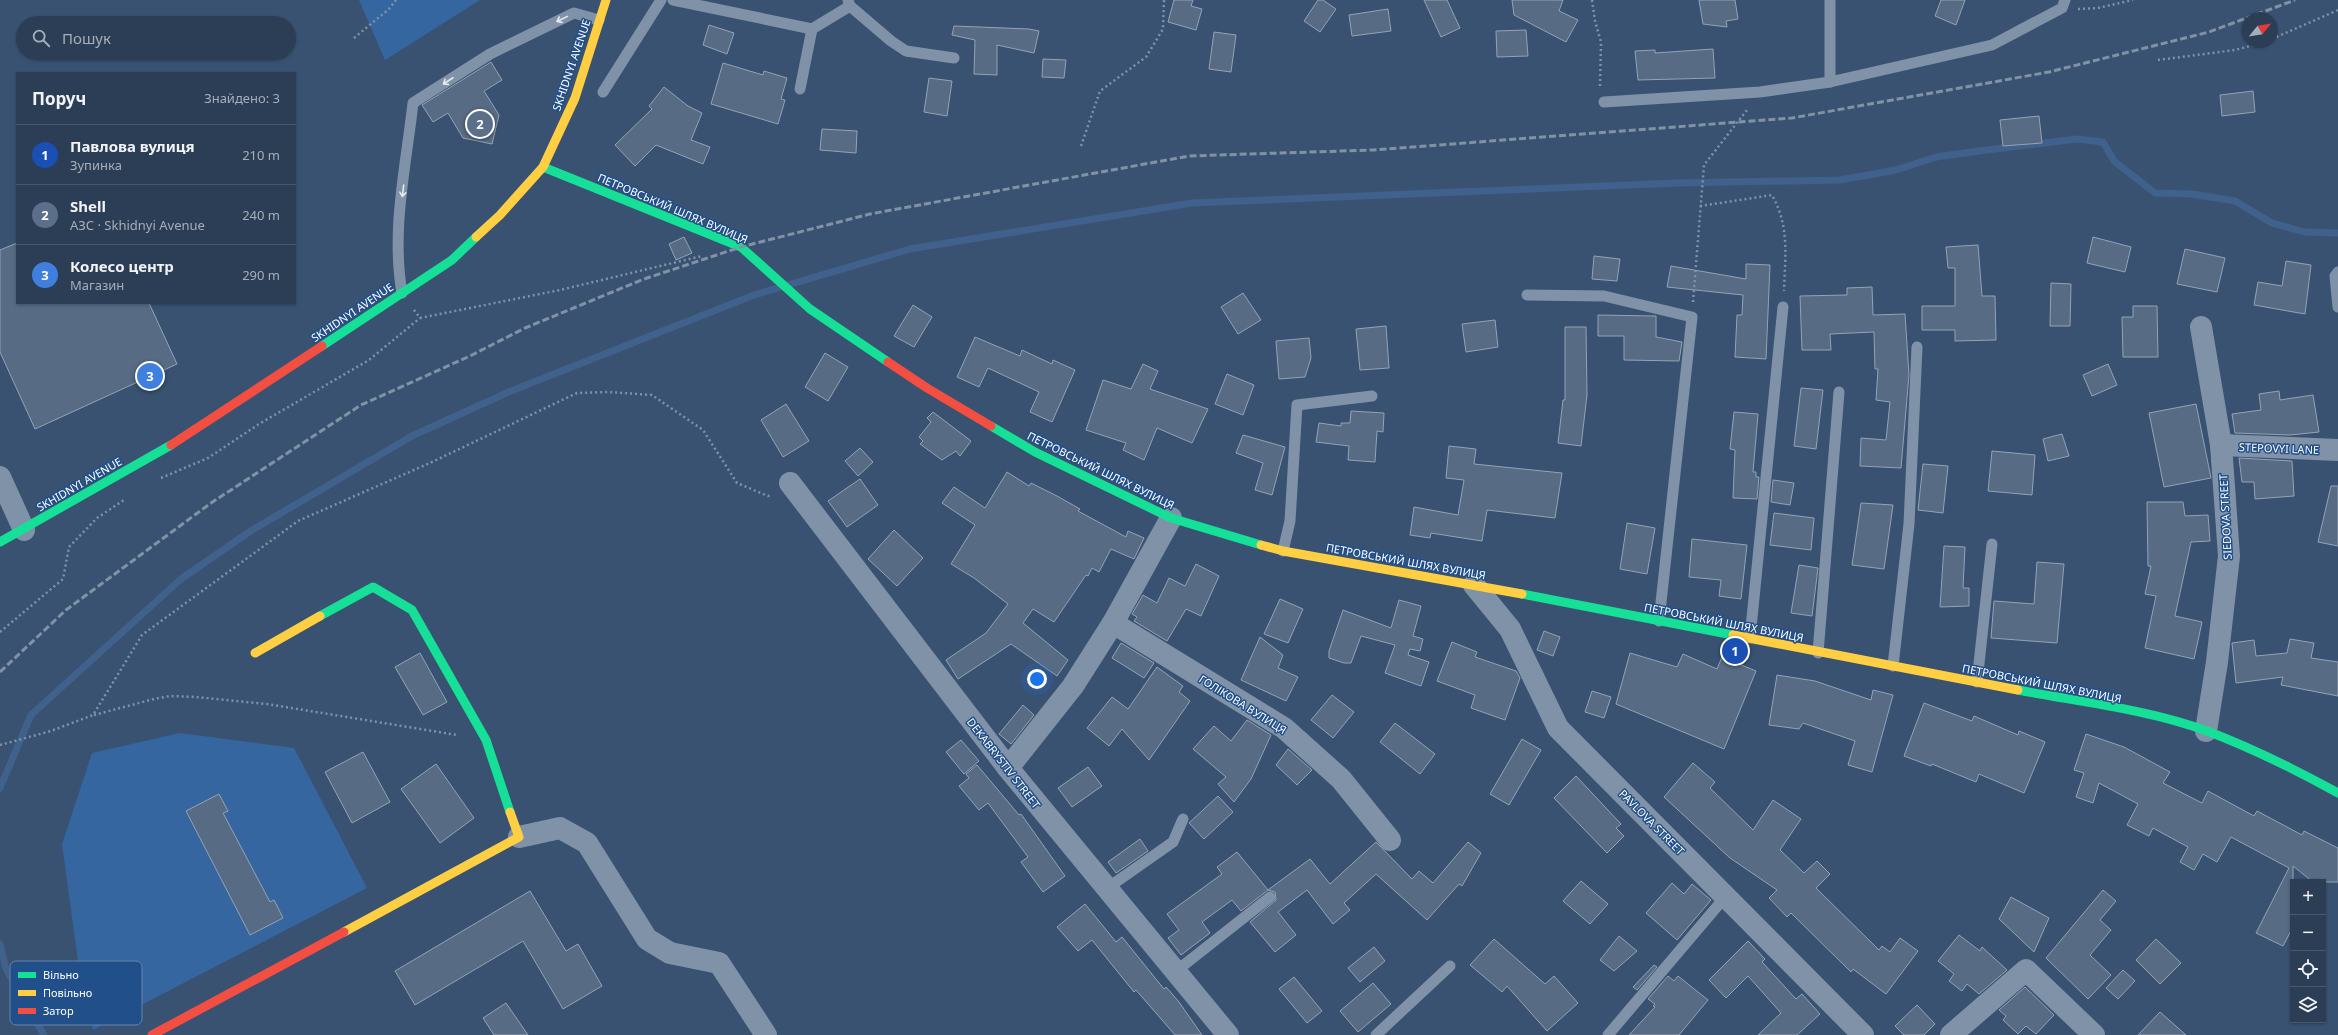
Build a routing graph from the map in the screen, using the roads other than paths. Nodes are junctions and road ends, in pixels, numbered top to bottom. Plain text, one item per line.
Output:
1 (606, 0) edge
2 (661, 0) edge
3 (674, 0) edge
4 (1830, 0) edge
5 (849, 3) edge
6 (2064, 4) edge
7 (599, 20) junction
8 (812, 29) junction
9 (954, 58) dead end
10 (1830, 82) junction
11 (800, 89) dead end
12 (603, 92) dead end
13 (1604, 102) road end
14 (543, 167) junction
15 (2338, 272) edge
16 (402, 293) junction
17 (1527, 295) dead end
18 (1783, 307) road end
19 (2338, 307) edge
20 (2201, 327) dead end
21 (1917, 346) dead end
22 (1839, 392) dead end
23 (1372, 396) dead end
24 (2221, 446) junction
25 (2338, 450) edge
26 (0, 477) edge
27 (790, 483) road end
28 (1171, 518) junction
29 (24, 530) junction
30 (0, 542) edge
31 (1992, 544) dead end
32 (1284, 551) junction
33 (1474, 585) junction
34 (1659, 621) junction
35 (1113, 623) junction
36 (1750, 638) junction
37 (255, 653) dead end
38 (1818, 653) junction
39 (1893, 666) junction
40 (1977, 682) junction
41 (2206, 731) junction
42 (1008, 768) junction
43 (2338, 793) edge
44 (1183, 819) dead end
45 (519, 837) junction
46 (1390, 840) dead end
47 (1106, 889) junction
48 (1726, 896) junction
49 (1270, 897) dead end
50 (1450, 966) dead end
51 (1175, 972) junction
52 (152, 1035) edge
53 (766, 1035) edge
54 (1228, 1035) edge
55 (1376, 1035) edge
56 (1608, 1035) edge
57 (1863, 1035) edge
58 (1951, 1035) edge
59 (2094, 1035) edge

1 - 7 street, SKHIDNYI AVENUE
2 - 12 lane
3 - 8 lane
4 - 10 lane
5 - 8 lane
5 - 9 lane
6 - 10 lane
7 - 14 street, SKHIDNYI AVENUE
7 -> 16 lane
8 - 11 lane
10 - 13 lane
14 - 16 street, SKHIDNYI AVENUE
14 - 28 street, ПЕТРОВСЬКИЙ ШЛЯХ ВУЛИЦЯ
15 - 19 lane
16 - 29 street, SKHIDNYI AVENUE
17 - 34 lane
18 - 36 lane
20 - 24 street, SIEDOVA STREET
21 - 39 lane
22 - 38 lane
23 - 32 lane
24 - 25 street, STEPOVYI LANE
24 - 41 street, SIEDOVA STREET
26 - 29 street
27 - 42 street, DEKABRYSTIV STREET
28 - 32 street, ПЕТРОВСЬКИЙ ШЛЯХ ВУЛИЦЯ
28 - 35 street
29 - 30 street, SKHIDNYI AVENUE
31 - 40 lane
32 - 33 street, ПЕТРОВСЬКИЙ ШЛЯХ ВУЛИЦЯ
33 - 34 street, ПЕТРОВСЬКИЙ ШЛЯХ ВУЛИЦЯ
33 - 48 street, PAVLOVA STREET
34 - 36 street, ПЕТРОВСЬКИЙ ШЛЯХ ВУЛИЦЯ
35 - 42 street
35 - 46 street, ГОЛІКОВА ВУЛИЦЯ
36 - 38 street, ПЕТРОВСЬКИЙ ШЛЯХ ВУЛИЦЯ
37 - 45 street
38 - 39 street, ПЕТРОВСЬКИЙ ШЛЯХ ВУЛИЦЯ
39 - 40 street, ПЕТРОВСЬКИЙ ШЛЯХ ВУЛИЦЯ
40 - 41 street, ПЕТРОВСЬКИЙ ШЛЯХ ВУЛИЦЯ
41 - 43 street, ПЕТРОВСЬКИЙ ШЛЯХ ВУЛИЦЯ
42 - 47 street, DEKABRYSTIV STREET
44 - 47 lane
45 - 52 street
45 - 53 street
47 - 51 street, DEKABRYSTIV STREET
48 - 56 lane
48 - 57 street, PAVLOVA STREET
49 - 51 lane
50 - 55 lane
51 - 54 street, DEKABRYSTIV STREET
58 - 59 street

